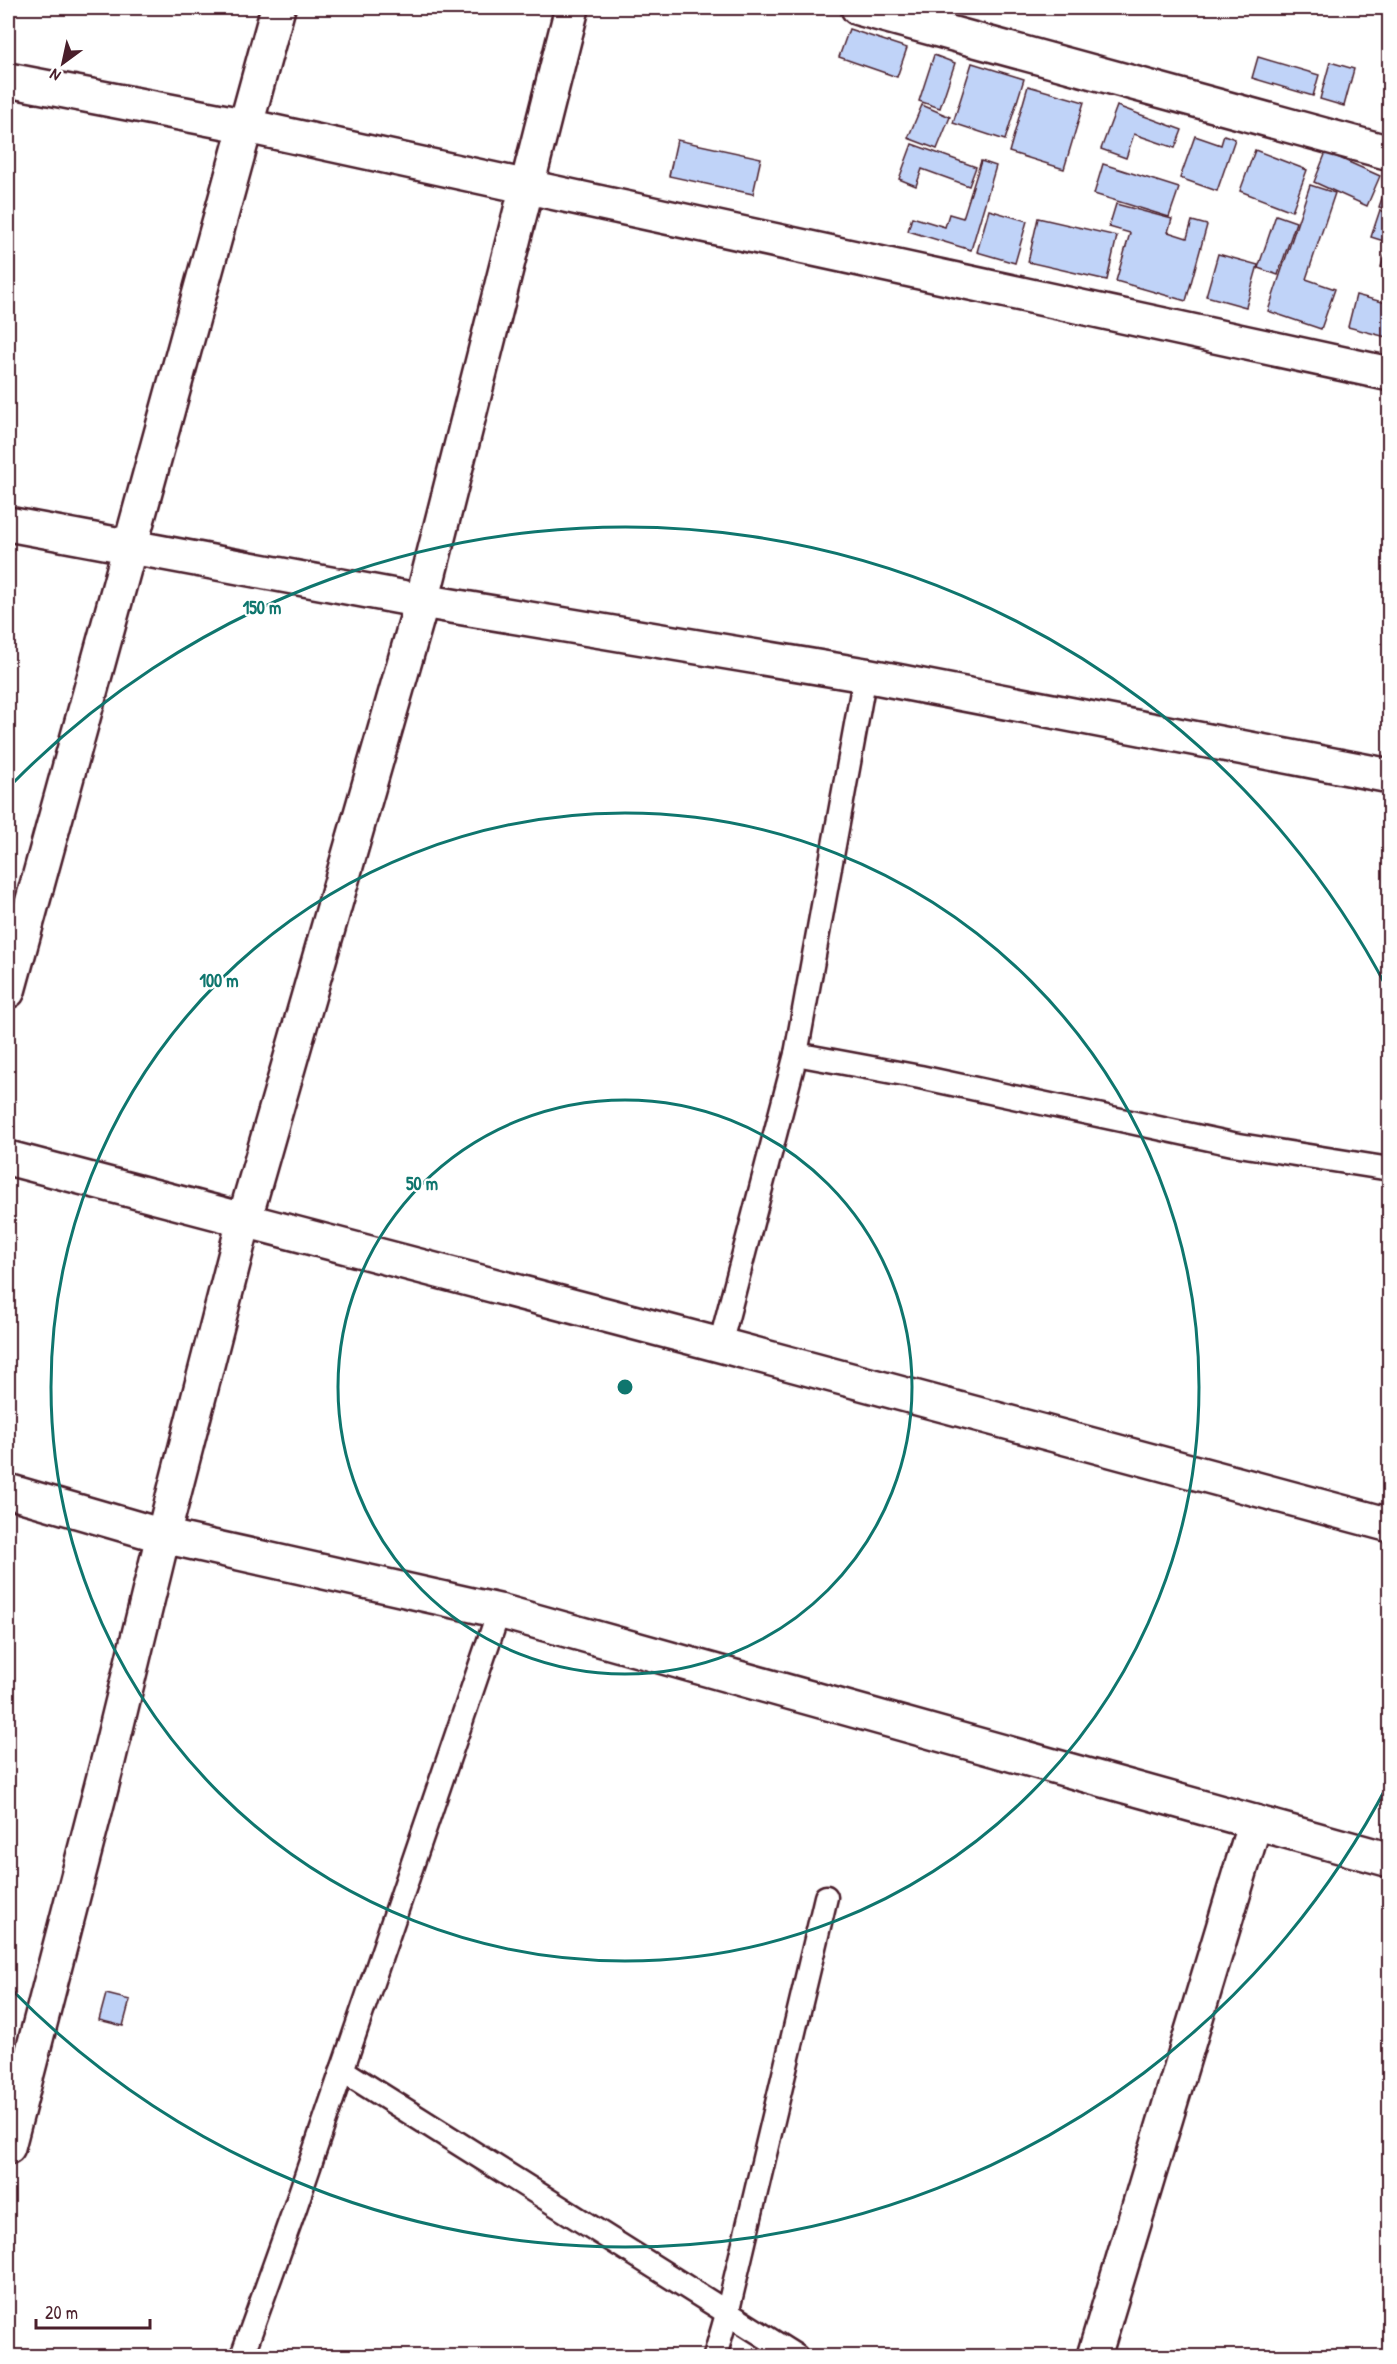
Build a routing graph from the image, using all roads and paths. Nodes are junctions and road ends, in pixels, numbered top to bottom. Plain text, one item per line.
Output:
1 (278, 8) edge
2 (572, 8) edge
3 (858, 8) edge
4 (8, 80) edge
5 (247, 126) junction
6 (1389, 153) edge
7 (527, 186) junction
8 (1389, 375) edge
9 (8, 524) edge
10 (130, 546) junction
11 (422, 601) junction
12 (865, 675) junction
13 (1389, 776) edge
14 (8, 991) edge
15 (796, 1054) junction
16 (8, 1158) edge
17 (1389, 1168) edge
18 (244, 1221) junction
19 (720, 1345) junction
20 (8, 1491) edge
21 (1389, 1526) edge
22 (163, 1536) junction
23 (499, 1611) junction
24 (1255, 1822) junction
25 (1389, 1860) edge
26 (826, 1897) dead end
27 (342, 2070) junction
28 (8, 2147) edge
29 (727, 2314) junction
30 (242, 2356) edge
31 (715, 2356) edge
32 (796, 2356) edge
33 (1094, 2356) edge

1 - 5 street
2 - 7 street
3 - 6 street
4 - 5 street
5 - 7 street
5 - 10 street
7 - 8 street
7 - 11 street
9 - 10 street
10 - 11 street
10 - 14 street
11 - 12 street
11 - 18 street
12 - 13 street
12 - 15 lane
15 - 17 lane
15 - 19 lane
16 - 18 street
18 - 19 street
18 - 22 street
19 - 21 street
20 - 22 street
22 - 23 street
22 - 28 street
23 - 24 street
23 - 27 lane
24 - 25 street
24 - 33 street
26 - 29 lane
27 - 29 lane
27 - 30 lane
29 - 31 lane
29 - 32 lane

